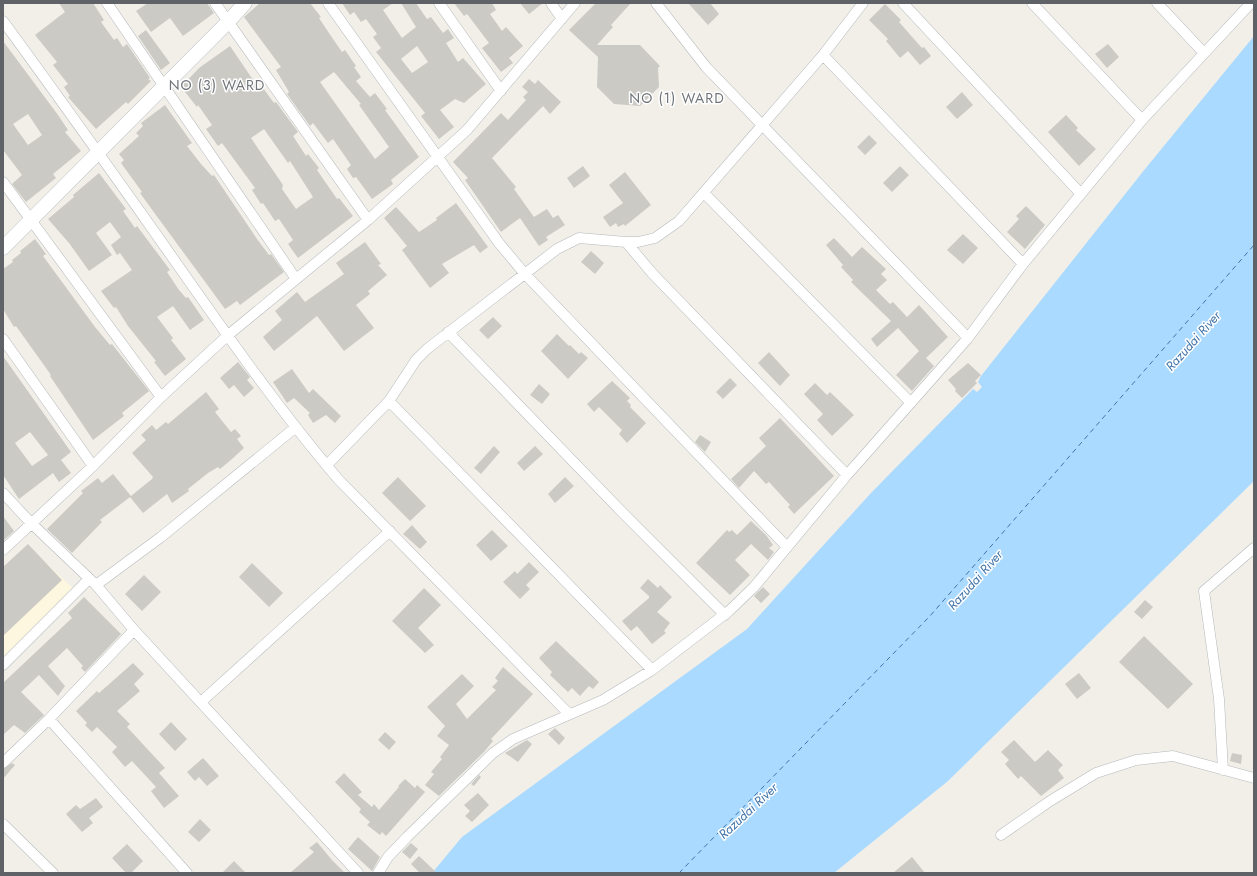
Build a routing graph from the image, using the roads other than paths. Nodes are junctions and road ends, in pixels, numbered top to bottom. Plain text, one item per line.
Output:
1 (107, 3) edge
2 (215, 3) edge
3 (244, 3) edge
4 (328, 3) edge
5 (439, 3) edge
6 (551, 3) edge
7 (575, 3) edge
8 (656, 3) edge
9 (863, 3) edge
10 (903, 3) edge
11 (1032, 3) edge
12 (1157, 3) edge
13 (1251, 3) edge
14 (562, 19) junction
15 (3, 21) edge
16 (228, 22) junction
17 (1204, 53) junction
18 (823, 55) junction
19 (164, 86) junction
20 (501, 91) junction
21 (1142, 120) junction
22 (763, 126) junction
23 (98, 152) junction
24 (438, 158) junction
25 (3, 182) edge
26 (704, 193) junction
27 (1082, 194) junction
28 (30, 220) junction
29 (368, 220) junction
30 (626, 242) junction
31 (3, 248) edge
32 (1023, 264) junction
33 (524, 274) junction
34 (296, 279) junction
35 (448, 332) junction
36 (228, 336) junction
37 (968, 338) junction
38 (3, 339) edge
39 (161, 397) junction
40 (389, 401) junction
41 (911, 404) junction
42 (296, 427) junction
43 (326, 465) junction
44 (93, 466) junction
45 (847, 475) junction
46 (3, 493) edge
47 (31, 523) junction
48 (390, 531) junction
49 (787, 547) junction
50 (1254, 548) edge
51 (3, 550) edge
52 (92, 582) junction
53 (724, 615) junction
54 (134, 630) junction
55 (3, 665) edge
56 (652, 670) junction
57 (201, 702) junction
58 (569, 714) junction
59 (49, 719) junction
60 (3, 763) edge
61 (1223, 770) junction
62 (1254, 778) edge
63 (3, 824) edge
64 (1001, 835) dead end
65 (53, 873) edge
66 (187, 873) edge
67 (358, 873) edge
68 (378, 873) edge

1 - 19 street
2 - 16 street
3 - 16 street
4 - 24 street
5 - 20 street
6 - 14 street
7 - 14 street
8 - 22 street
9 - 18 street
10 - 27 street
11 - 21 street
12 - 17 street
13 - 17 street
14 - 20 street
15 - 23 street
16 - 19 street
16 - 29 street
17 - 21 street
18 - 22 street
18 - 32 street
19 - 23 street
19 - 34 street
20 - 24 street
21 - 27 street
22 - 26 street
22 - 37 street
23 - 28 street
23 - 36 street
24 - 29 street
24 - 33 street
25 - 28 street
26 - 30 street
26 - 41 street
27 - 32 street
28 - 31 street
28 - 39 street
29 - 34 street
30 - 33 street
30 - 45 street
32 - 37 street
33 - 35 street
33 - 49 street
34 - 36 street
35 - 40 street
35 - 53 street
36 - 39 street
36 - 42 street
37 - 41 street
38 - 44 street
39 - 44 street
40 - 43 street
40 - 56 street
41 - 45 street
42 - 43 street
42 - 52 street
43 - 48 street
44 - 47 street
45 - 49 street
46 - 47 street
47 - 51 street
47 - 52 street
48 - 57 street
48 - 58 street
49 - 53 street
50 - 61 street
52 - 54 street
52 - 55 street
53 - 56 street
54 - 57 street
54 - 59 street
56 - 58 street
57 - 67 street
58 - 68 street
59 - 60 street
59 - 66 street
61 - 62 street
61 - 64 street
63 - 65 street

